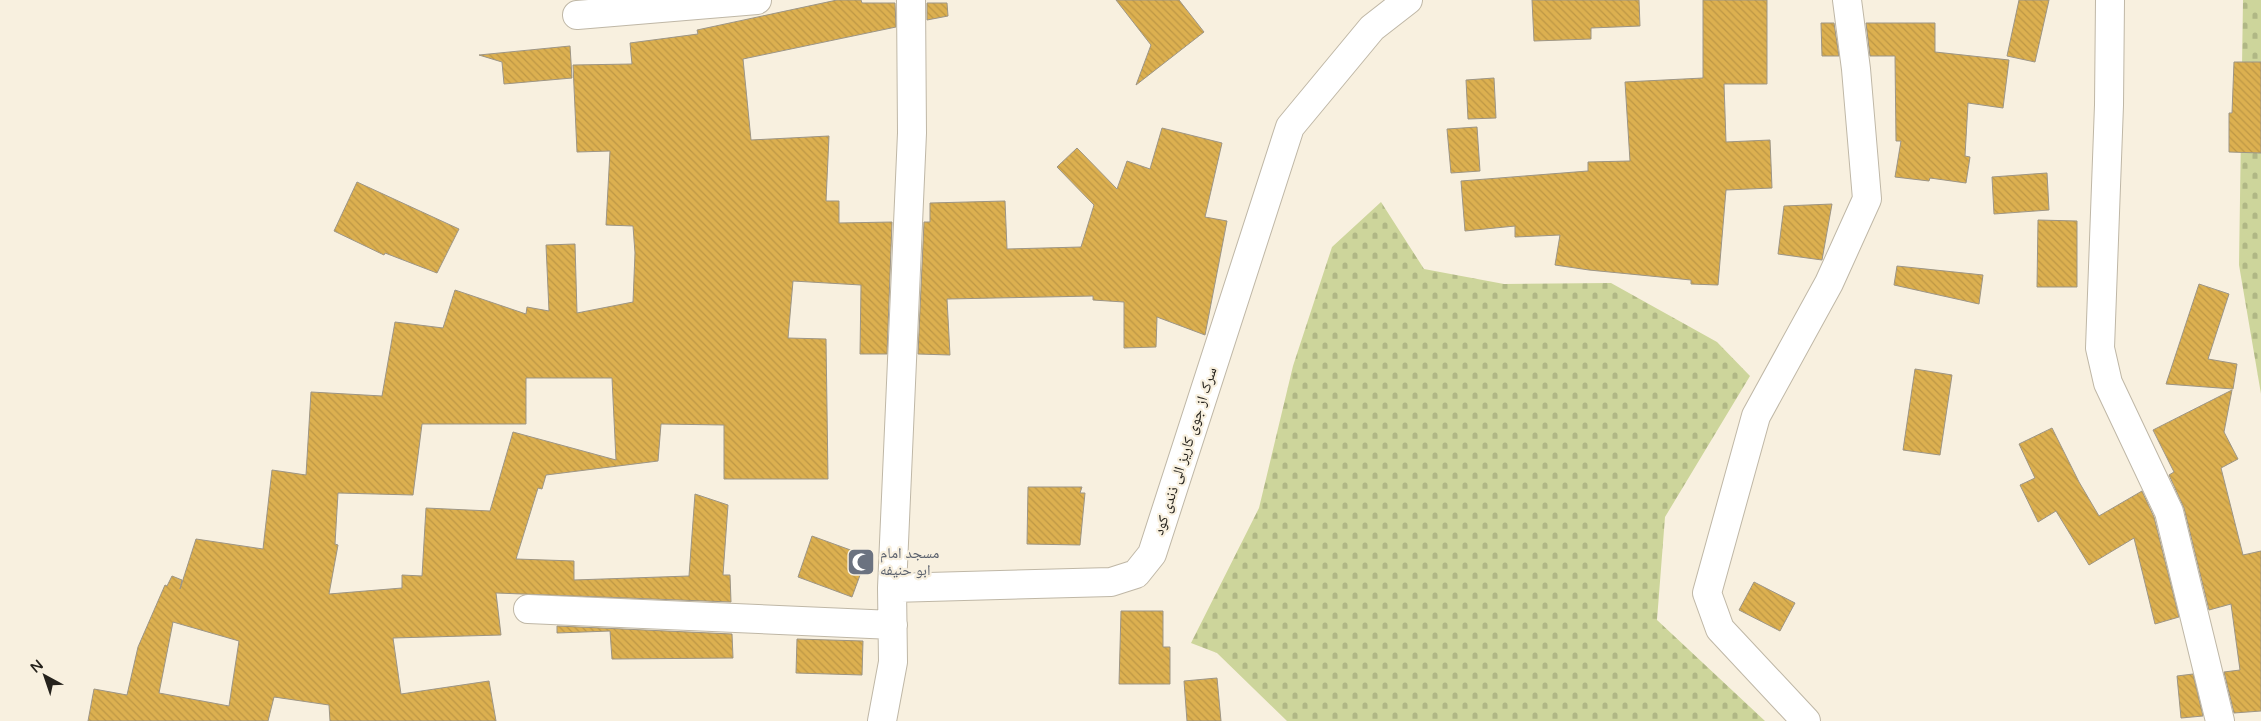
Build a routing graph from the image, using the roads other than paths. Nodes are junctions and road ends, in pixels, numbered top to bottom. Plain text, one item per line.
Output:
1 (756, 0) edge
2 (911, 0) edge
3 (1408, 0) edge
4 (1847, 0) edge
5 (2110, 0) edge
6 (577, 15) dead end
7 (892, 588) junction
8 (528, 609) dead end
9 (893, 625) junction
10 (882, 721) edge
11 (1806, 721) edge
12 (2220, 721) edge

1 - 6 street
2 - 7 street
3 - 7 street, سرک از جوی کاریز الی ذندی کود
4 - 11 street
5 - 12 street
7 - 9 street
8 - 9 street
9 - 10 street

